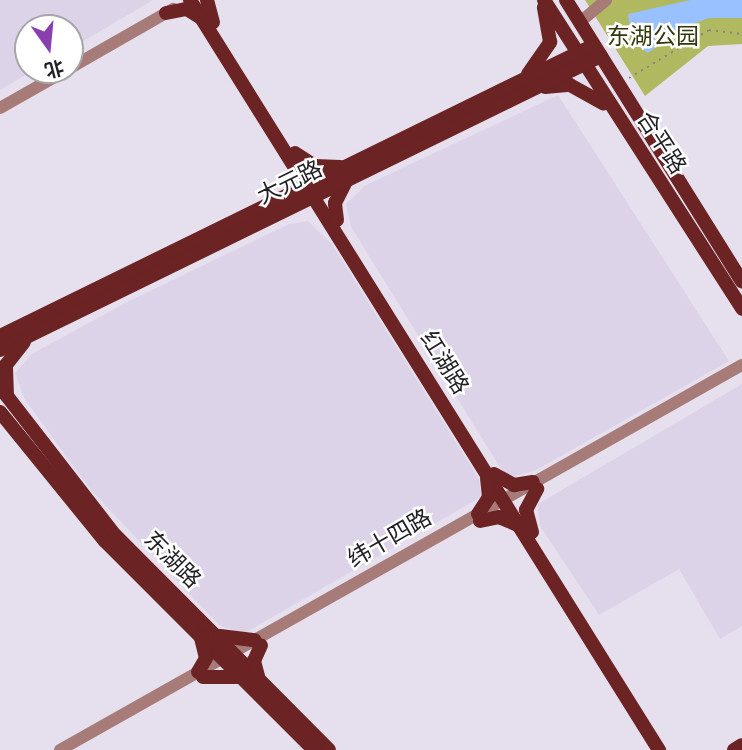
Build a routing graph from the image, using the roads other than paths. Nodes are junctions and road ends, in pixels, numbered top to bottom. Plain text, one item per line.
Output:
1 (189, 0) edge
2 (199, 0) edge
3 (207, 0) edge
4 (543, 0) edge
5 (566, 0) edge
6 (606, 0) edge
7 (168, 4) edge
8 (207, 21) junction
9 (580, 22) junction
10 (598, 50) junction
11 (84, 51) edge
12 (84, 59) edge
13 (581, 59) junction
14 (27, 84) edge
15 (42, 84) edge
16 (524, 87) junction
17 (0, 100) edge
18 (0, 108) edge
19 (615, 115) junction
20 (293, 157) junction
21 (349, 172) junction
22 (314, 190) junction
23 (276, 208) junction
24 (334, 222) junction
25 (742, 282) edge
26 (742, 309) edge
27 (0, 330) edge
28 (27, 330) junction
29 (0, 336) edge
30 (0, 350) edge
31 (742, 365) edge
32 (742, 373) edge
33 (3, 395) edge
34 (0, 412) edge
35 (490, 473) junction
36 (535, 486) junction
37 (508, 501) junction
38 (479, 517) junction
39 (527, 530) junction
40 (205, 633) junction
41 (258, 642) junction
42 (230, 658) junction
43 (201, 675) junction
44 (243, 679) junction
45 (261, 681) junction
46 (742, 745) edge
47 (60, 750) edge
48 (75, 750) edge
49 (314, 750) edge
50 (329, 750) edge
51 (659, 750) edge
52 (667, 750) edge
53 (734, 750) edge

1 - 7 street
1 - 8 main road, 红湖路
2 - 8 main road, 红湖路
3 - 8 main road
4 - 13 main road, 合平路
4 - 16 main road
5 - 9 main road, 合平路
6 - 9 street
7 - 8 main road
7 - 11 street
7 - 12 street
8 - 20 main road, 红湖路
9 - 10 main road, 合平路
10 - 13 main road, 大元路
10 - 25 main road, 合平路
13 - 16 main road, 大元路
13 - 19 main road, 合平路
14 - 17 street
15 - 18 street
16 - 19 main road
16 - 21 main road, 大元路
19 - 26 main road, 合平路
20 - 21 main road
20 - 22 main road, 红湖路
20 - 23 main road
21 - 22 main road, 大元路
21 - 24 main road
22 - 23 main road, 大元路
22 - 24 main road, 红湖路
23 - 24 main road
23 - 28 main road, 大元路
24 - 35 main road, 红湖路
27 - 28 main road
28 - 29 main road, 大元路
28 - 30 main road, 大元路
28 - 33 main road
31 - 36 street, 纬十四路
32 - 36 street, 纬十四路
33 - 40 main road, 东湖路
34 - 40 main road, 东湖路
35 - 36 main road
35 - 37 main road, 红湖路
35 - 38 main road
36 - 37 street, 纬十四路
36 - 39 main road
37 - 38 street, 纬十四路
37 - 39 main road, 红湖路
38 - 39 main road
38 - 41 street, 纬十四路
39 - 51 main road, 红湖路
39 - 52 main road, 红湖路
40 - 41 main road
40 - 42 main road, 东湖路
40 - 43 main road
41 - 42 street, 纬十四路
41 - 45 main road
42 - 43 street, 纬十四路
42 - 44 main road, 东湖路
42 - 45 main road, 东湖路
43 - 44 main road
43 - 47 street, 纬十四路
43 - 48 street, 纬十四路
44 - 49 main road, 东湖路
45 - 50 main road, 东湖路
46 - 53 main road

